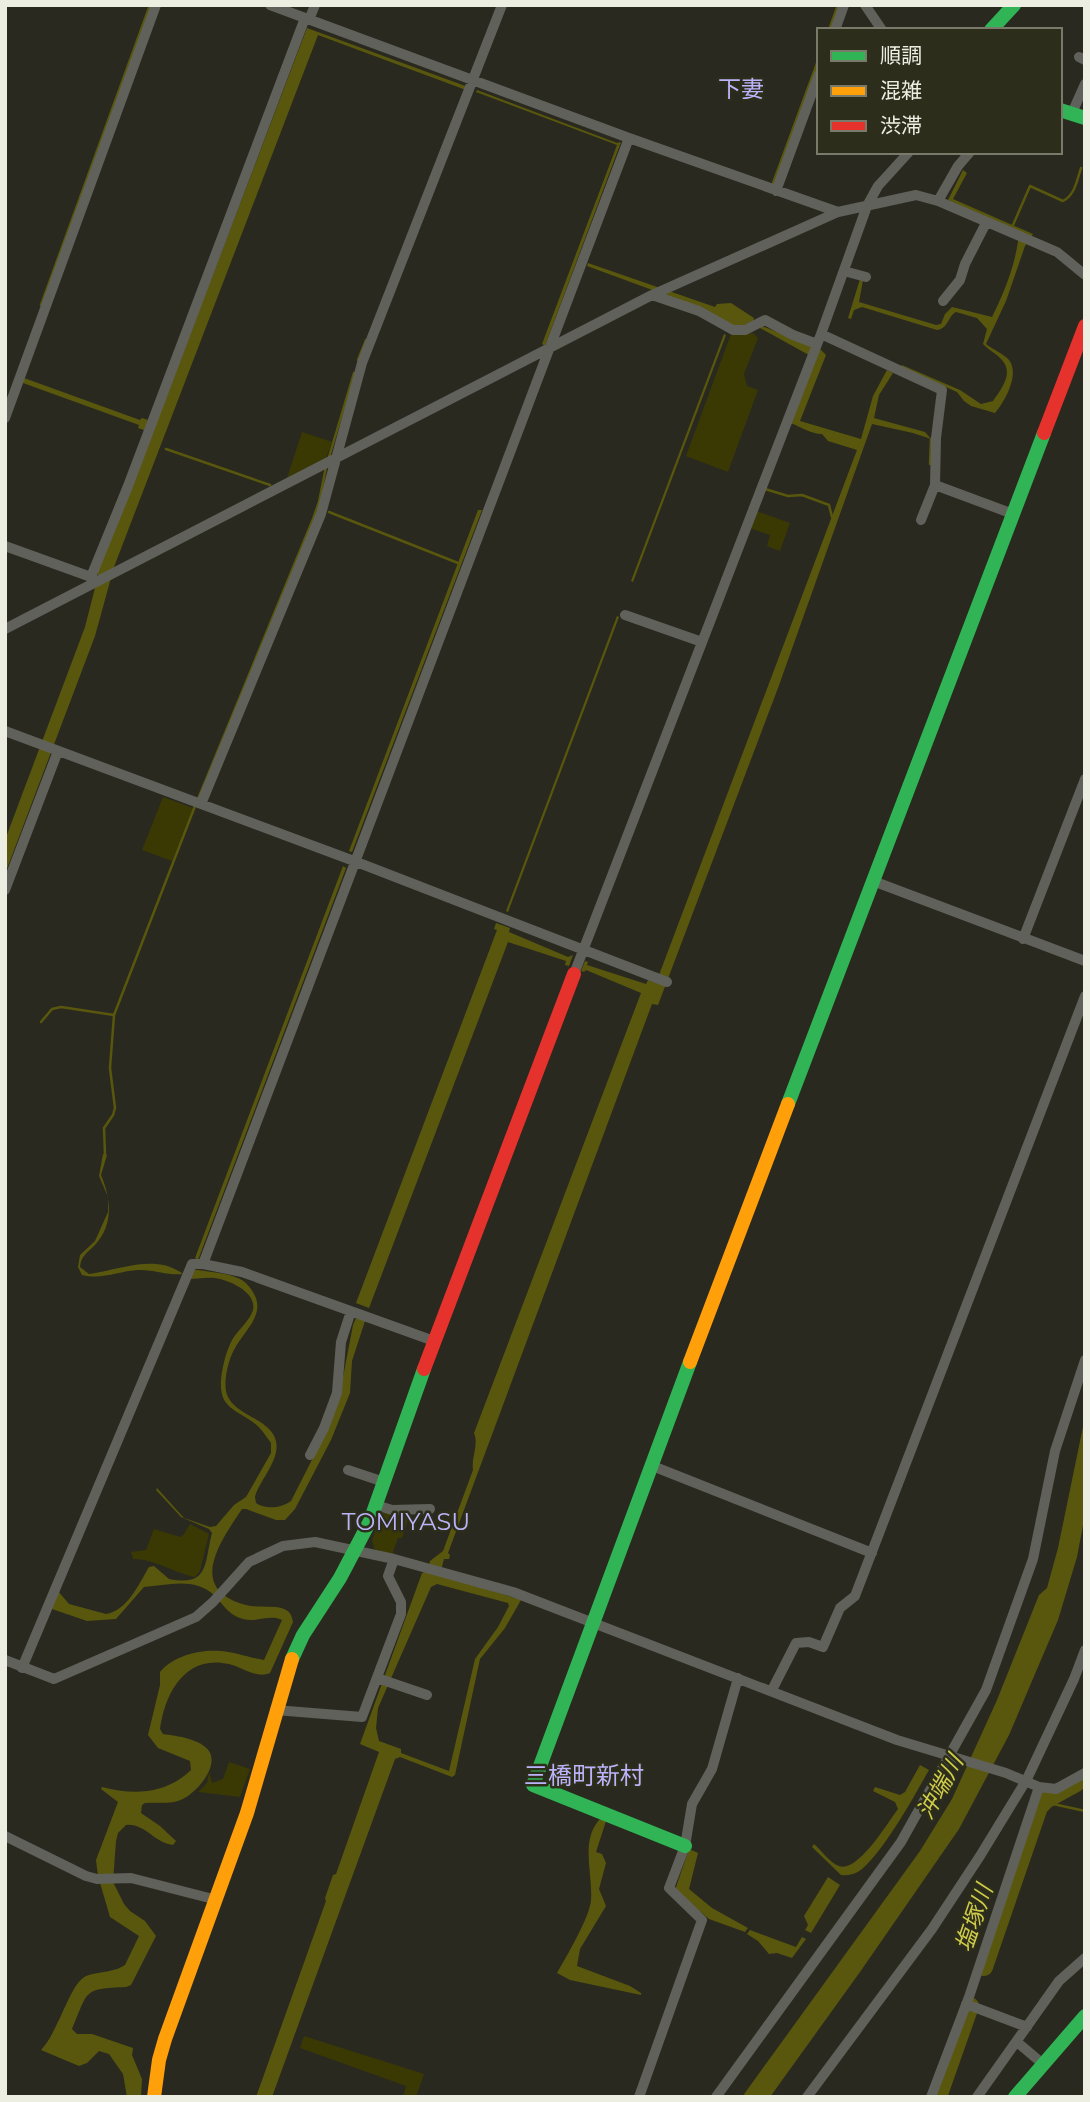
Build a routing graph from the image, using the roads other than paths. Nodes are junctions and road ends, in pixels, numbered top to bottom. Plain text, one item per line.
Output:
1 (156, 5) edge
2 (270, 5) edge
3 (315, 5) edge
4 (502, 5) edge
5 (844, 5) edge
6 (865, 5) edge
7 (1014, 5) edge
8 (308, 20) junction
9 (836, 28) edge
10 (880, 28) edge
11 (993, 28) edge
12 (817, 79) edge
13 (474, 81) junction
14 (1085, 84) edge
15 (1072, 114) edge
16 (629, 138) junction
17 (907, 154) edge
18 (968, 154) edge
19 (776, 191) junction
20 (938, 201) junction
21 (867, 206) junction
22 (838, 212) junction
23 (986, 223) junction
24 (844, 271) junction
25 (1085, 275) edge
26 (866, 277) dead end
27 (652, 295) junction
28 (943, 301) dead end
29 (1085, 326) edge
30 (819, 339) junction
31 (550, 347) junction
32 (5, 418) edge
33 (335, 458) junction
34 (935, 485) junction
35 (1013, 514) junction
36 (921, 520) dead end
37 (5, 546) edge
38 (94, 581) junction
39 (625, 615) dead end
40 (5, 629) edge
41 (702, 642) junction
42 (5, 731) edge
43 (58, 751) junction
44 (1085, 779) edge
45 (201, 804) junction
46 (354, 861) junction
47 (873, 881) junction
48 (5, 890) edge
49 (1023, 939) junction
50 (582, 953) junction
51 (1085, 961) edge
52 (574, 974) joint
53 (667, 982) dead end
54 (1085, 996) edge
55 (203, 1264) junction
56 (353, 1311) junction
57 (434, 1341) junction
58 (1085, 1360) edge
59 (310, 1455) dead end
60 (650, 1465) junction
61 (348, 1470) dead end
62 (384, 1482) junction
63 (376, 1505) junction
64 (430, 1509) dead end
65 (356, 1550) junction
66 (873, 1553) junction
67 (394, 1559) junction
68 (591, 1623) junction
69 (382, 1628) dead end
70 (395, 1632) junction
71 (1085, 1650) edge
72 (5, 1660) edge
73 (22, 1668) junction
74 (377, 1678) junction
75 (738, 1678) junction
76 (772, 1690) junction
77 (427, 1695) dead end
78 (275, 1710) junction
79 (948, 1755) junction
80 (1085, 1773) edge
81 (1026, 1781) junction
82 (1039, 1787) junction
83 (5, 1836) edge
84 (685, 1846) junction
85 (216, 1900) junction
86 (1085, 1958) edge
87 (966, 2004) junction
88 (1085, 2016) edge
89 (1027, 2027) junction
90 (1017, 2042) junction
91 (1043, 2064) junction
92 (154, 2097) edge
93 (639, 2097) edge
94 (716, 2097) edge
95 (807, 2097) edge
96 (931, 2097) edge
97 (977, 2097) edge
98 (1015, 2097) edge

1 - 32 street
2 - 8 street
3 - 8 street
4 - 13 street
5 - 9 street
6 - 10 street
7 - 11 street
8 - 13 street
8 - 38 street
12 - 19 street
13 - 16 street
13 - 33 street
14 - 15 street
16 - 19 street
16 - 31 street
17 - 21 street
18 - 20 street
19 - 22 street
20 - 21 street
20 - 23 street
21 - 22 street
21 - 24 street
22 - 27 street
23 - 25 street
23 - 28 street
24 - 26 street
24 - 30 street
27 - 30 street
27 - 31 street
29 - 35 street
30 - 34 street
30 - 41 street
31 - 33 street
31 - 46 street
33 - 38 street
33 - 45 street
34 - 35 street
34 - 36 street
35 - 47 street
37 - 38 street
38 - 40 street
39 - 41 street
41 - 50 street
42 - 43 street
43 - 45 street
43 - 48 street
44 - 49 street
45 - 46 street
46 - 50 street
46 - 55 street
47 - 49 street
47 - 60 street
49 - 51 street
50 - 52 street
50 - 53 street
52 - 57 street
54 - 66 street
55 - 56 street
55 - 73 street
56 - 57 street
56 - 59 street
57 - 62 street
58 - 79 street
60 - 66 street
60 - 68 street
61 - 62 street
62 - 63 street
63 - 64 street
63 - 65 street
65 - 67 street
65 - 73 street
65 - 78 street
66 - 76 street
67 - 68 street
67 - 70 street
68 - 75 street
68 - 84 street
69 - 70 street
70 - 74 street
71 - 81 street
72 - 73 street
74 - 77 street
74 - 78 street
75 - 76 street
75 - 84 street
76 - 79 street
78 - 85 street
79 - 81 street
79 - 94 street
80 - 82 street
81 - 82 street
81 - 95 street
82 - 87 street
83 - 85 street
84 - 93 street
85 - 92 street
86 - 89 street
87 - 89 street
87 - 96 street
88 - 91 street
89 - 90 street
90 - 91 street
90 - 97 street
91 - 98 street

